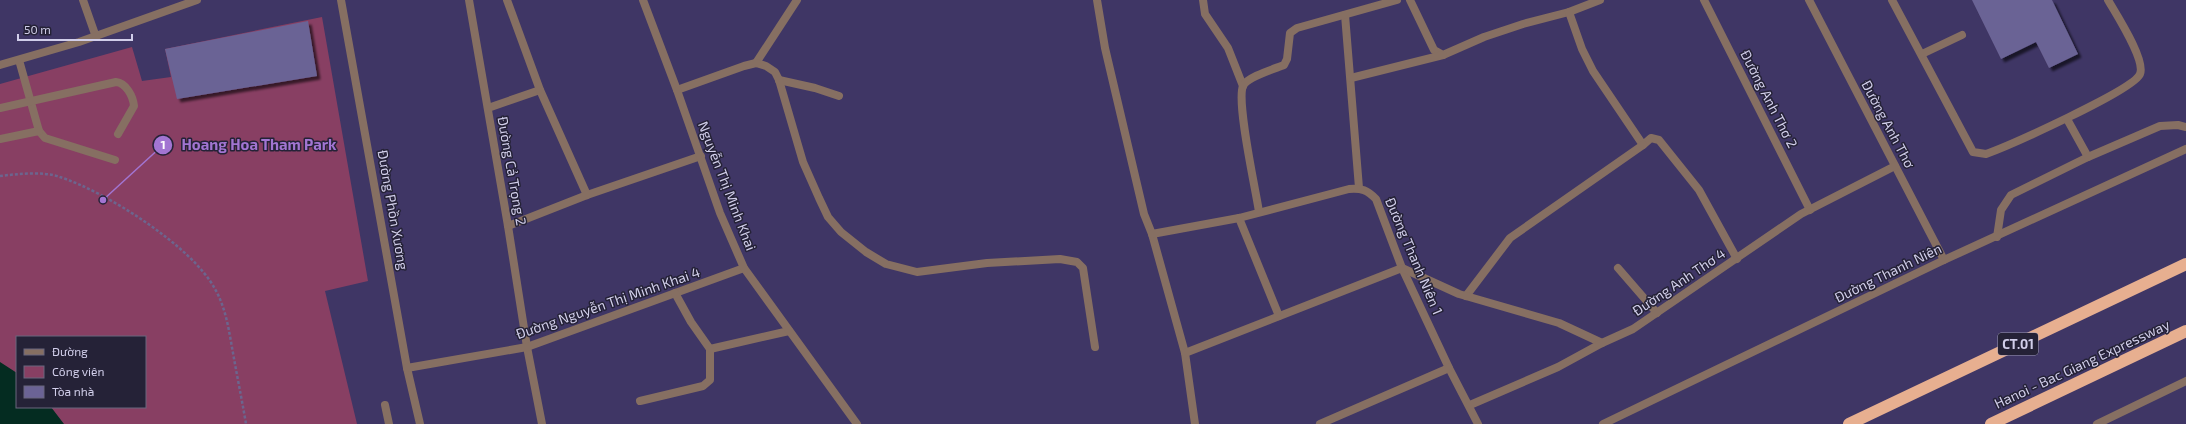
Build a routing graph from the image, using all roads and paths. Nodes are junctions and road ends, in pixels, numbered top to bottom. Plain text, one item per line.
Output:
1 (83, 0) edge
2 (197, 0) edge
3 (341, 0) edge
4 (469, 0) edge
5 (507, 0) edge
6 (642, 0) edge
7 (797, 0) edge
8 (1097, 0) edge
9 (1203, 0) edge
10 (1397, 0) edge
11 (1410, 0) edge
12 (1600, 0) edge
13 (1704, 0) edge
14 (1809, 0) edge
15 (1892, 0) edge
16 (2108, 0) edge
17 (1569, 12) junction
18 (1344, 15) junction
19 (1962, 35) dead end
20 (96, 36) junction
21 (1922, 54) junction
22 (1443, 55) junction
23 (18, 60) junction
24 (756, 63) junction
25 (0, 65) edge
26 (1351, 78) junction
27 (779, 80) junction
28 (1243, 86) junction
29 (540, 90) junction
30 (678, 90) junction
31 (839, 96) dead end
32 (30, 102) junction
33 (0, 108) edge
34 (488, 108) junction
35 (2067, 118) junction
36 (2186, 127) edge
37 (39, 131) junction
38 (118, 134) dead end
39 (0, 139) edge
40 (1643, 145) junction
41 (2186, 149) edge
42 (701, 156) junction
43 (2088, 157) junction
44 (115, 160) dead end
45 (1895, 166) junction
46 (0, 176) edge
47 (1359, 188) junction
48 (587, 195) junction
49 (1810, 210) junction
50 (1259, 212) junction
51 (1239, 218) junction
52 (508, 226) junction
53 (1152, 234) junction
54 (1996, 237) junction
55 (1737, 259) junction
56 (1944, 260) junction
57 (2186, 264) edge
58 (744, 268) junction
59 (1402, 268) junction
60 (1618, 268) dead end
61 (675, 293) junction
62 (1466, 296) junction
63 (1657, 313) junction
64 (1279, 316) junction
65 (789, 331) junction
66 (2186, 331) edge
67 (1602, 343) junction
68 (527, 347) junction
69 (1095, 347) dead end
70 (710, 349) junction
71 (1186, 353) junction
72 (407, 368) junction
73 (1449, 368) junction
74 (2186, 381) edge
75 (640, 401) dead end
76 (385, 405) dead end
77 (1470, 405) junction
78 (246, 424) edge
79 (389, 424) edge
80 (420, 424) edge
81 (542, 424) edge
82 (857, 424) edge
83 (1195, 424) edge
84 (1320, 424) edge
85 (1478, 424) edge
86 (1603, 424) edge
87 (1849, 424) edge
88 (1991, 424) edge
89 (2097, 424) edge

1 - 20 street
2 - 20 street
3 - 72 street, Đường Phồn Xương
4 - 34 street, Đường Cả Trọng 2
5 - 29 street
6 - 30 street, Nguyễn Thị Minh Khai
7 - 24 street
8 - 53 street
9 - 28 street
10 - 18 street
11 - 22 street
12 - 17 street
13 - 49 street, Đường Anh Thơ 2
14 - 45 street, Đường Anh Thơ
15 - 21 street
16 - 35 street
17 - 22 street
17 - 40 street
18 - 26 street
18 - 28 street
19 - 21 street
20 - 23 street
21 - 35 street
22 - 26 street
23 - 25 street
23 - 32 street
24 - 27 street
24 - 30 street
26 - 47 street
27 - 31 street
27 - 69 street
28 - 50 street
29 - 34 street
29 - 48 street
30 - 42 street, Nguyễn Thị Minh Khai
32 - 33 street
32 - 37 street
32 - 38 street
34 - 52 street, Đường Cả Trọng 2
35 - 43 street
36 - 43 street
37 - 39 street
37 - 44 street
40 - 55 street
40 - 62 street
41 - 54 street, Đường Thanh Niên
42 - 48 street
42 - 58 street, Nguyễn Thị Minh Khai
43 - 54 street
45 - 49 street, Đường Anh Thơ 4
45 - 56 street, Đường Anh Thơ
46 - 78 path
47 - 50 street
47 - 59 street, Đường Thanh Niên 1
48 - 52 street
49 - 55 street, Đường Anh Thơ 4
50 - 51 street
51 - 53 street
51 - 64 street
52 - 68 street, Đường Cả Trọng 2
53 - 71 street
54 - 56 street, Đường Thanh Niên
55 - 63 street, Đường Anh Thơ 4
56 - 86 street, Đường Thanh Niên
57 - 87 highway, CT.01
58 - 61 street, Đường Nguyễn Thị Minh Khai 4
58 - 65 street, Nguyễn Thị Minh Khai
59 - 62 street
59 - 64 street
59 - 73 street, Đường Thanh Niên 1
60 - 63 street
61 - 68 street, Đường Nguyễn Thị Minh Khai 4
61 - 70 street
62 - 67 street
63 - 67 street, Đường Anh Thơ 4
64 - 71 street
65 - 70 street
65 - 82 street, Nguyễn Thị Minh Khai
66 - 88 highway, Hanoi - Bac Giang Expressway
67 - 77 street, Đường Anh Thơ 4
68 - 72 street, Đường Nguyễn Thị Minh Khai 4
68 - 81 street, Đường Cả Trọng 2
70 - 75 street
71 - 83 street
72 - 80 street, Đường Phồn Xương
73 - 77 street, Đường Thanh Niên 1
73 - 84 street
74 - 89 street
76 - 79 street
77 - 85 street, Đường Thanh Niên 1

